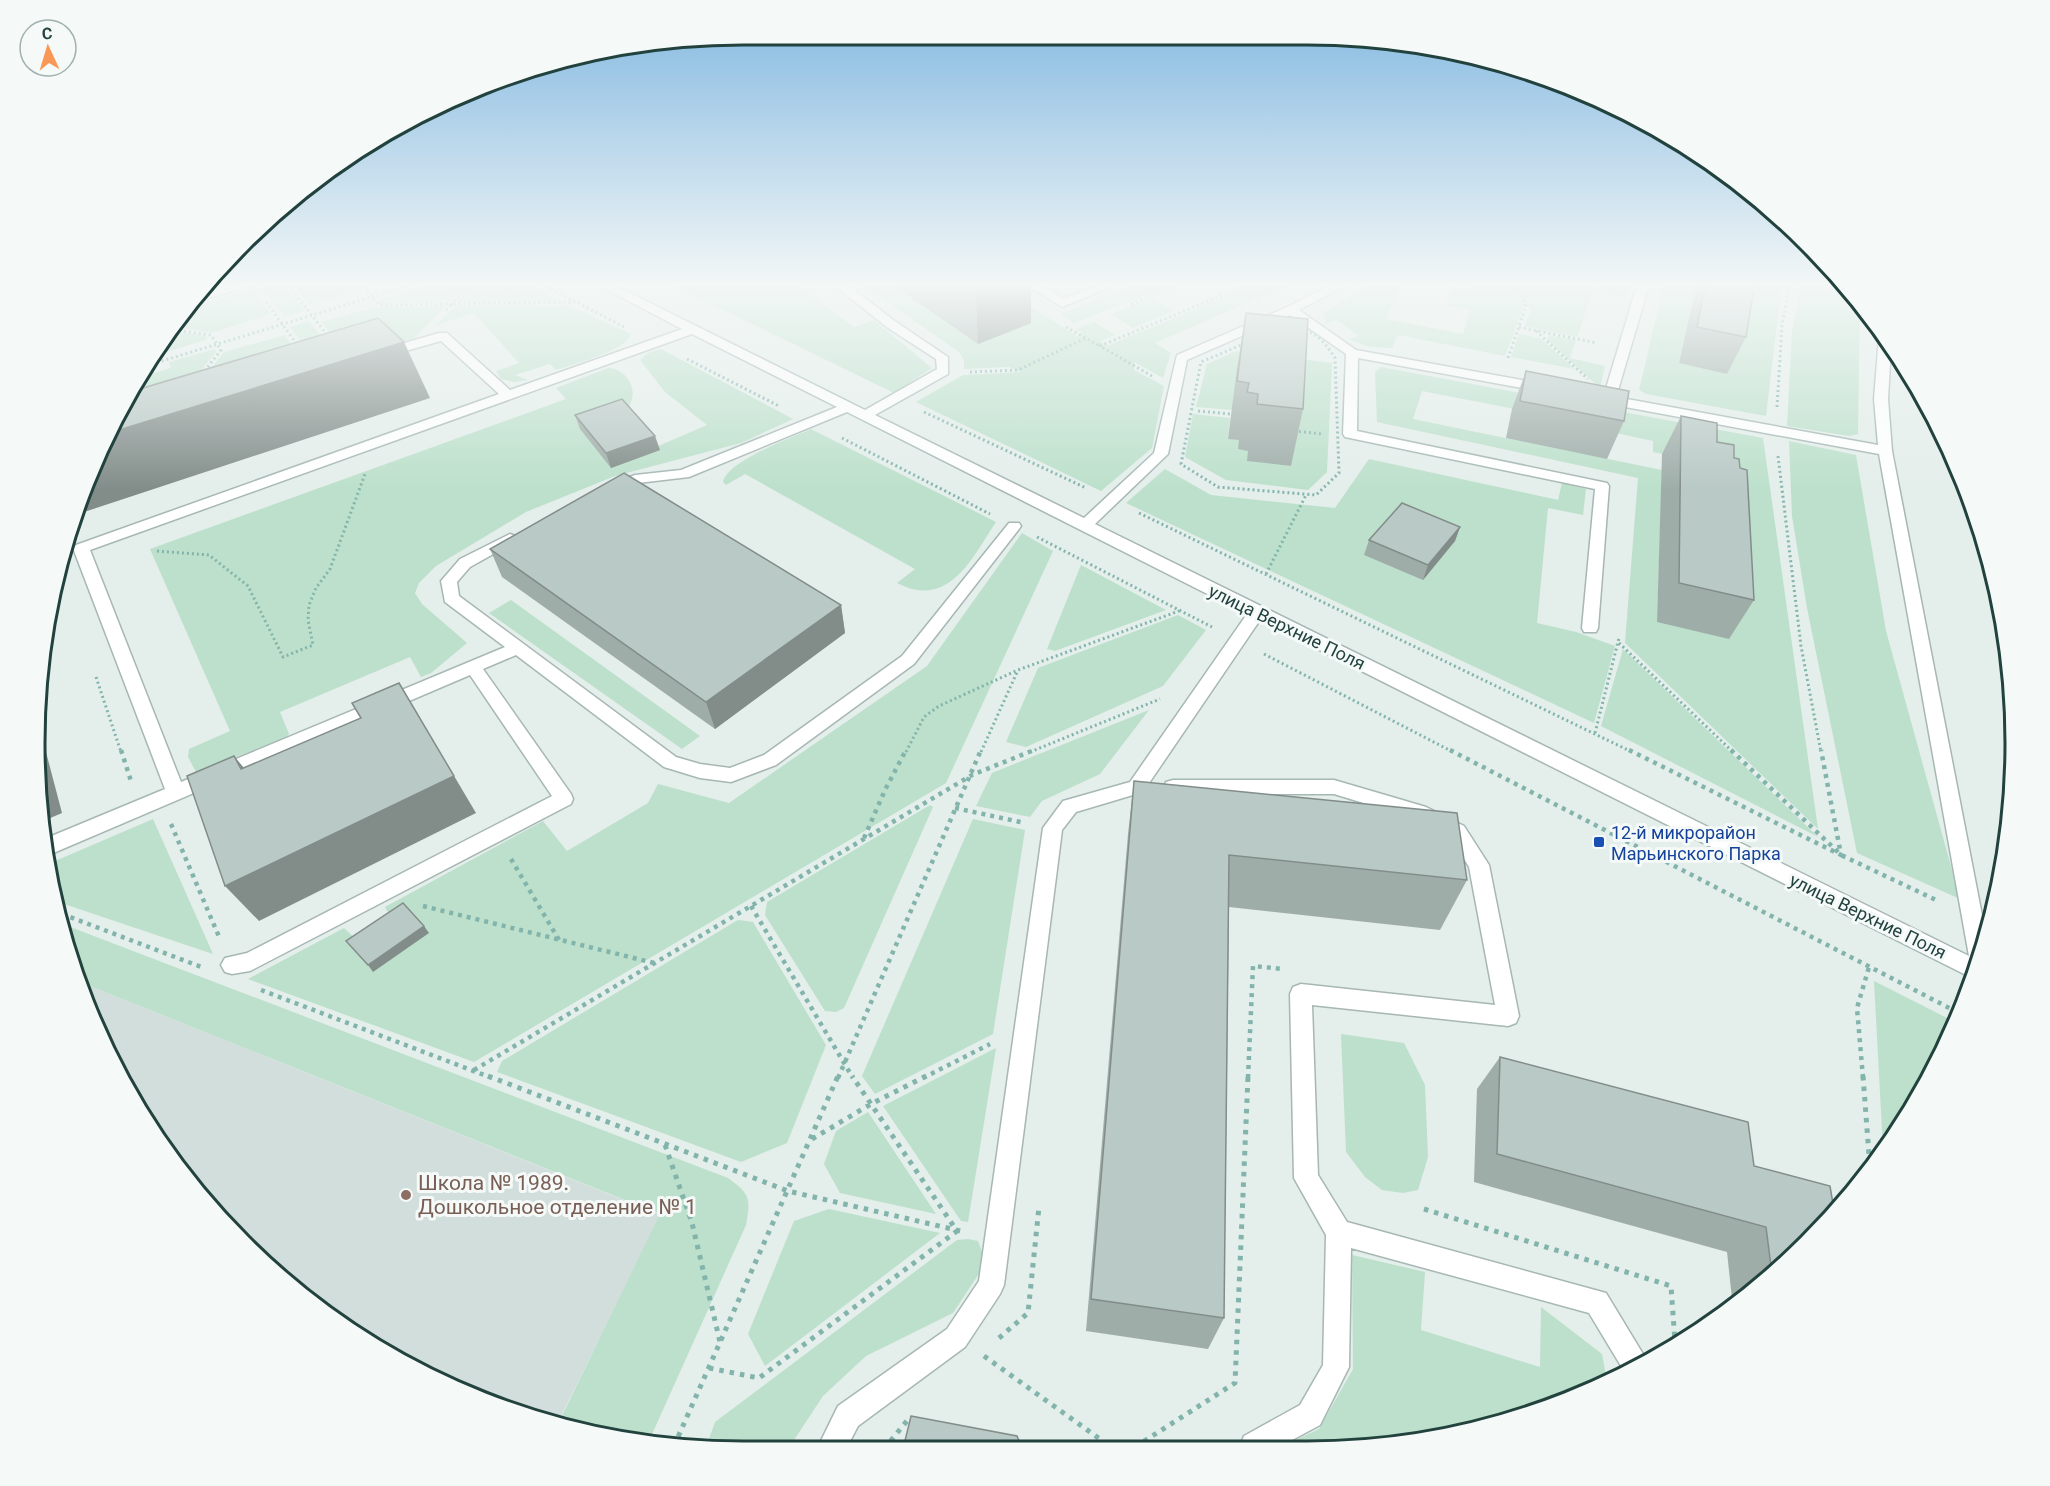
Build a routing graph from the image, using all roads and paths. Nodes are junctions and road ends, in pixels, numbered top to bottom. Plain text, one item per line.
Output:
1 (194, 351) edge
2 (220, 351) edge
3 (302, 351) edge
4 (340, 351) edge
5 (391, 351) edge
6 (460, 351) edge
7 (629, 351) edge
8 (673, 351) edge
9 (735, 351) edge
10 (933, 351) edge
11 (1058, 351) edge
12 (1196, 351) edge
13 (1224, 351) edge
14 (1331, 351) edge
15 (1511, 351) edge
16 (1557, 351) edge
17 (1623, 351) edge
18 (1780, 351) edge
19 (1884, 351) edge
20 (1352, 353) junction
21 (304, 354) edge
22 (1323, 356) dead end
23 (1335, 358) junction
24 (159, 362) edge
25 (349, 364) joint
26 (962, 372) dead end
27 (199, 378) edge
28 (1501, 380) junction
29 (1555, 390) edge
30 (508, 395) junction
31 (1587, 396) edge
32 (896, 398) junction
33 (1609, 400) junction
34 (848, 406) junction
35 (1191, 410) junction
36 (1231, 414) dead end
37 (865, 415) junction
38 (809, 422) junction
39 (1775, 430) junction
40 (1293, 431) edge
41 (1326, 435) dead end
42 (381, 441) junction
43 (1886, 450) junction
44 (594, 495) edge
45 (1306, 495) junction
46 (1111, 500) junction
47 (1014, 526) junction
48 (1084, 526) junction
49 (524, 532) edge
50 (148, 550) dead end
51 (1266, 574) junction
52 (1180, 611) junction
53 (1257, 612) junction
54 (1590, 628) dead end
55 (1239, 641) junction
56 (517, 648) junction
57 (473, 667) junction
58 (1018, 670) junction
59 (95, 674) dead end
60 (1213, 678) junction
61 (1595, 733) junction
62 (972, 775) junction
63 (133, 787) dead end
64 (1136, 787) junction
65 (168, 796) junction
66 (496, 834) junction
67 (864, 839) junction
68 (53, 844) edge
69 (1841, 855) junction
70 (379, 895) junction
71 (751, 906) junction
72 (67, 916) edge
73 (1973, 918) junction
74 (1976, 939) edge
75 (559, 941) junction
76 (655, 963) junction
77 (1968, 966) edge
78 (1869, 967) junction
79 (225, 969) junction
80 (1288, 969) dead end
81 (1952, 1010) edge
82 (1026, 1026) junction
83 (844, 1064) junction
84 (473, 1071) junction
85 (871, 1104) junction
86 (811, 1139) junction
87 (664, 1144) junction
88 (1869, 1157) edge
89 (788, 1191) junction
90 (1040, 1196) dead end
91 (957, 1231) junction
92 (1339, 1232) junction
93 (997, 1237) junction
94 (720, 1342) junction
95 (980, 1354) dead end
96 (1632, 1360) edge
97 (709, 1368) junction
98 (678, 1438) edge
99 (835, 1441) edge
100 (1103, 1441) edge
101 (1144, 1441) edge
102 (1263, 1441) edge

1 - 24 path
2 - 27 path
3 - 21 path
4 - 25 path
5 - 25 street
6 - 30 street
7 - 30 street
8 - 38 path
9 - 34 street, улица Верхние Поля
10 - 32 street
11 - 26 path
12 - 46 street
13 - 35 path
14 - 23 path
15 - 28 path
16 - 33 path
17 - 33 street
18 - 39 path
19 - 43 street
20 - 23 path
20 - 28 street
20 - 54 street
22 - 23 path
23 - 45 path
28 - 29 street
30 - 42 street
31 - 33 street
32 - 37 street
32 - 46 path
33 - 39 street
34 - 37 street, улица Верхние Поля
34 - 38 street
35 - 36 path
35 - 45 path
37 - 48 street, улица Верхние Поля
38 - 44 street
38 - 47 path
39 - 43 street
39 - 69 path
40 - 41 path
42 - 50 path
42 - 65 street
43 - 73 street
45 - 51 path
46 - 48 street
46 - 51 path
47 - 52 path
47 - 56 street
48 - 53 street, улица Верхние Поля
49 - 56 street
51 - 61 path
52 - 55 path
52 - 58 path
53 - 55 street
53 - 77 street, улица Верхние Поля
55 - 60 street
55 - 78 path
56 - 57 street
57 - 65 street
57 - 66 street
58 - 62 path
58 - 67 path
59 - 63 path
60 - 62 path
60 - 64 street
61 - 69 path
61 - 69 path
62 - 67 path
62 - 83 path
64 - 82 street
64 - 92 street
65 - 68 street
65 - 79 path
66 - 70 street
66 - 75 path
67 - 71 path
69 - 73 path
70 - 75 path
70 - 79 street
71 - 76 path
71 - 83 path
72 - 79 path
73 - 74 street
75 - 76 path
76 - 84 path
78 - 81 path
78 - 88 path
79 - 84 path
80 - 101 path
82 - 85 path
82 - 93 street
83 - 85 path
83 - 86 path
84 - 87 path
85 - 86 path
85 - 91 path
86 - 89 path
87 - 89 path
87 - 94 path
89 - 91 path
89 - 94 path
90 - 93 path
91 - 93 path
91 - 97 path
92 - 96 street
92 - 102 street
93 - 99 street
94 - 97 path
95 - 100 path
97 - 98 path

